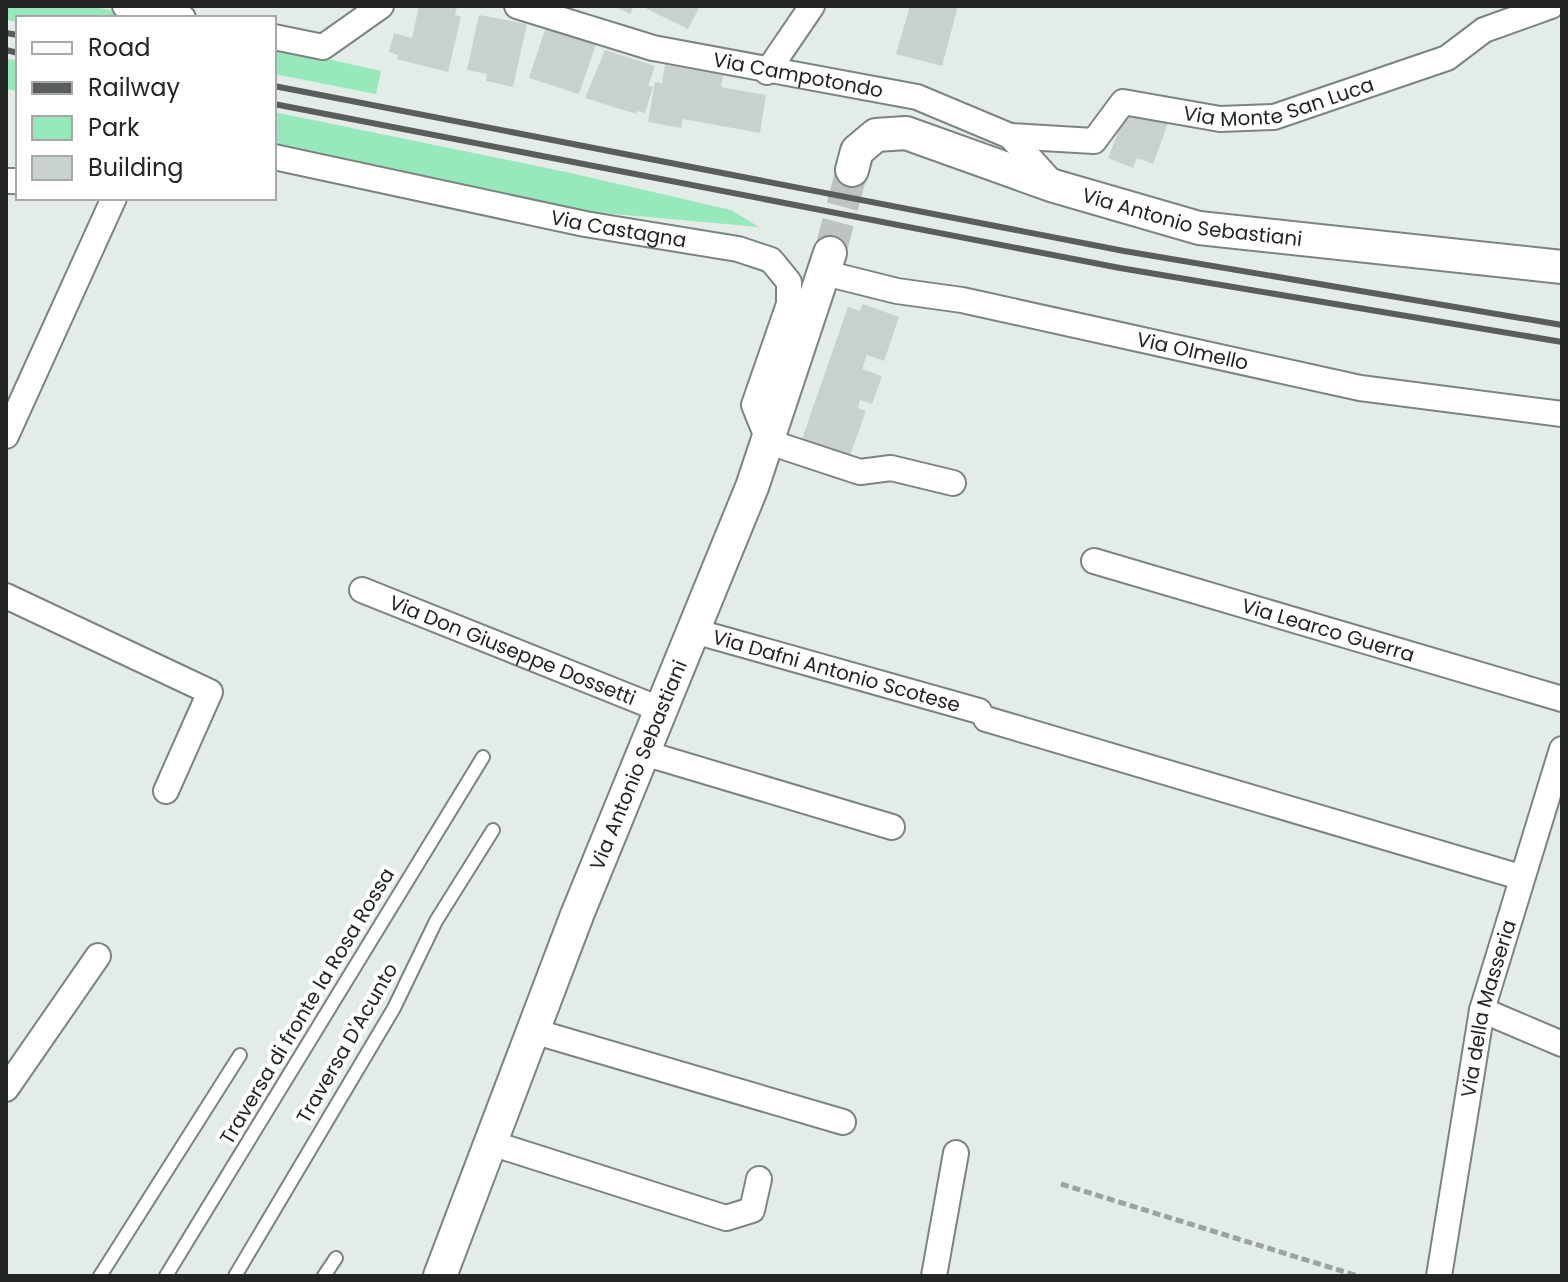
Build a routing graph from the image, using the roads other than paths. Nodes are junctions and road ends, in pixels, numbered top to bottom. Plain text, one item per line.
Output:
1 (125, 6) edge
2 (381, 6) edge
3 (517, 6) edge
4 (812, 6) edge
5 (1551, 6) edge
6 (173, 16) edge
7 (276, 37) edge
8 (767, 72) junction
9 (1010, 136) junction
10 (276, 157) edge
11 (852, 170) tunnel mouth
12 (1054, 186) junction
13 (113, 200) edge
14 (828, 263) joint
15 (1562, 267) edge
16 (1562, 414) edge
17 (6, 436) edge
18 (769, 442) junction
19 (953, 483) dead end
20 (1094, 561) dead end
21 (362, 590) dead end
22 (6, 596) edge
23 (694, 631) junction
24 (1562, 699) edge
25 (662, 710) junction
26 (1562, 749) edge
27 (644, 753) junction
28 (483, 757) dead end
29 (166, 791) dead end
30 (892, 827) dead end
31 (493, 830) dead end
32 (1520, 877) junction
33 (98, 956) dead end
34 (1482, 1010) junction
35 (533, 1031) junction
36 (1562, 1044) edge
37 (240, 1055) dead end
38 (6, 1089) edge
39 (843, 1122) dead end
40 (491, 1143) junction
41 (956, 1153) dead end
42 (759, 1179) dead end
43 (336, 1258) dead end
44 (100, 1276) edge
45 (166, 1276) edge
46 (235, 1276) edge
47 (324, 1276) edge
48 (440, 1276) edge
49 (934, 1276) edge
50 (1439, 1276) edge

1 - 6 street
2 - 7 street
3 - 8 street, Via Campotondo
4 - 8 street
5 - 9 street, Via Monte San Luca
8 - 9 street, Via Campotondo
9 - 12 street, Via Campotondo
10 - 18 street, Via Castagna
11 - 12 street, Via Antonio Sebastiani
12 - 15 street, Via Antonio Sebastiani
13 - 17 street
14 - 16 street, Via Olmello
14 - 18 street, Via Antonio Sebastiani
18 - 19 street
18 - 23 street, Via Antonio Sebastiani
20 - 24 street, Via Learco Guerra
21 - 25 street, Via Don Giuseppe Dossetti
22 - 29 street
23 - 25 street, Via Antonio Sebastiani
23 - 32 street, Via Dafni Antonio Scotese
25 - 27 street, Via Antonio Sebastiani
26 - 32 street, Via della Masseria
27 - 30 street
27 - 35 street, Via Antonio Sebastiani
28 - 45 lane, Traversa di fronte la Rosa Rossa
31 - 46 lane, Traversa D'Acunto
32 - 34 street, Via della Masseria
33 - 38 street
34 - 36 street
34 - 50 street, Via della Masseria
35 - 39 street
35 - 40 street, Via Antonio Sebastiani
37 - 44 lane
40 - 42 street
40 - 48 street, Via Antonio Sebastiani
41 - 49 street
43 - 47 lane

